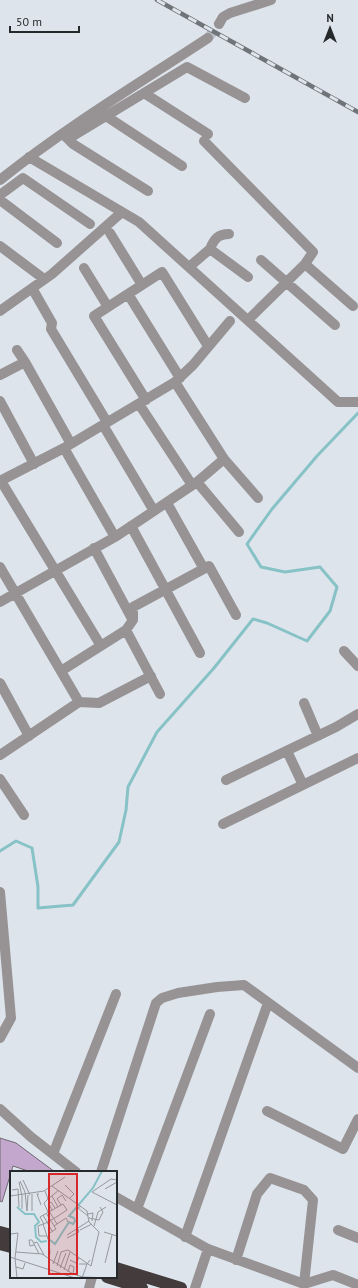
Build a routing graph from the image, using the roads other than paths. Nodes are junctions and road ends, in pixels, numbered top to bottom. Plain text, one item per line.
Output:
1 (271, 0) edge
2 (219, 24) tunnel mouth
3 (208, 38) tunnel mouth
4 (144, 93) junction
5 (245, 98) dead end
6 (106, 116) junction
7 (65, 136) junction
8 (29, 157) junction
9 (182, 166) dead end
10 (0, 180) edge
11 (148, 191) dead end
12 (0, 195) edge
13 (0, 200) edge
14 (122, 212) junction
15 (90, 224) dead end
16 (110, 232) dead end
17 (229, 234) dead end
18 (57, 243) dead end
19 (0, 246) edge
20 (210, 249) junction
21 (261, 260) dead end
22 (305, 264) junction
23 (189, 267) junction
24 (84, 268) dead end
25 (248, 278) dead end
26 (44, 280) junction
27 (286, 282) junction
28 (142, 285) junction
29 (32, 288) junction
30 (128, 294) junction
31 (353, 306) dead end
32 (108, 307) junction
33 (0, 311) edge
34 (248, 320) junction
35 (230, 322) dead end
36 (335, 324) dead end
37 (208, 346) junction
38 (17, 350) dead end
39 (24, 362) junction
40 (0, 375) edge
41 (178, 380) junction
42 (0, 401) edge
43 (142, 402) junction
44 (358, 402) edge
45 (105, 424) junction
46 (68, 446) junction
47 (224, 459) junction
48 (34, 464) junction
49 (1, 481) edge
50 (194, 484) junction
51 (258, 498) dead end
52 (167, 503) junction
53 (154, 511) junction
54 (131, 526) junction
55 (239, 532) dead end
56 (115, 537) junction
57 (94, 548) junction
58 (0, 568) edge
59 (204, 569) junction
60 (55, 570) junction
61 (165, 590) junction
62 (15, 593) junction
63 (0, 602) edge
64 (236, 615) dead end
65 (134, 620) junction
66 (126, 630) junction
67 (101, 646) junction
68 (344, 651) dead end
69 (200, 653) dead end
70 (358, 666) edge
71 (61, 671) junction
72 (150, 676) junction
73 (0, 683) edge
74 (160, 694) dead end
75 (79, 702) junction
76 (304, 703) dead end
77 (358, 714) edge
78 (29, 736) junction
79 (318, 736) junction
80 (287, 751) junction
81 (0, 755) edge
82 (358, 758) edge
83 (0, 779) edge
84 (226, 780) dead end
85 (303, 785) junction
86 (24, 815) dead end
87 (223, 824) dead end
88 (0, 892) edge
89 (116, 994) dead end
90 (268, 1003) junction
91 (210, 1014) dead end
92 (0, 1038) edge
93 (358, 1068) edge
94 (0, 1109) edge
95 (267, 1111) dead end
96 (358, 1119) edge
97 (52, 1154) junction
98 (75, 1171) edge
99 (101, 1171) edge
100 (117, 1198) edge
101 (137, 1209) junction
102 (338, 1230) dead end
103 (0, 1232) edge
104 (10, 1235) edge
105 (185, 1237) junction
106 (358, 1238) edge
107 (0, 1244) edge
108 (10, 1247) edge
109 (208, 1250) junction
110 (236, 1260) junction
111 (117, 1268) edge
112 (92, 1278) edge
113 (110, 1278) edge
114 (304, 1284) junction
115 (358, 1285) edge
116 (89, 1288) edge
117 (142, 1288) edge
118 (182, 1288) edge
119 (195, 1288) edge

1 - 2 street
3 - 7 street
4 - 5 street
4 - 6 street
4 - 22 street
6 - 7 street
6 - 9 street
7 - 8 street
7 - 11 street
8 - 10 street
8 - 14 street
12 - 15 street
13 - 18 street
14 - 23 street
14 - 26 street
16 - 28 street
17 - 20 street
19 - 26 street
20 - 23 street
20 - 25 street
21 - 27 street
22 - 27 street
22 - 31 street
23 - 34 street
24 - 32 street
26 - 29 street
27 - 34 street
27 - 36 street
28 - 30 street
28 - 37 street
29 - 33 street
29 - 45 street
30 - 32 street
30 - 41 street
32 - 43 street
34 - 44 street
35 - 37 street
37 - 41 street
38 - 39 street
39 - 40 street
39 - 46 street
41 - 43 street
41 - 47 street
42 - 48 street
43 - 45 street
43 - 50 street
45 - 46 street
45 - 53 street
46 - 48 street
46 - 56 street
47 - 50 street
47 - 51 street
48 - 49 street
49 - 60 street
50 - 52 street
50 - 55 street
52 - 53 street
52 - 59 street
53 - 54 street
54 - 56 street
54 - 61 street
56 - 57 street
57 - 60 street
57 - 65 street
58 - 62 street
59 - 61 street
59 - 64 street
60 - 62 street
60 - 67 street
61 - 65 street
61 - 69 street
62 - 63 street
62 - 71 street
65 - 66 street
66 - 67 street
66 - 72 street
67 - 71 street
68 - 70 street
71 - 75 street
72 - 74 street
72 - 75 street
73 - 78 street
75 - 78 street
76 - 79 street
77 - 79 street
78 - 81 street
79 - 80 street
80 - 84 street
80 - 85 street
82 - 85 street
83 - 86 street
85 - 87 street
88 - 92 street
89 - 97 street
90 - 93 street
90 - 99 street
90 - 105 street
91 - 101 street
94 - 97 street
95 - 96 street
97 - 98 street
100 - 101 street
101 - 105 street
102 - 106 street
103 - 104 highway
105 - 109 street
107 - 108 highway
109 - 110 street
109 - 119 street
110 - 114 street
110 - 114 street
111 - 118 highway
112 - 116 street
113 - 117 highway
114 - 115 street

